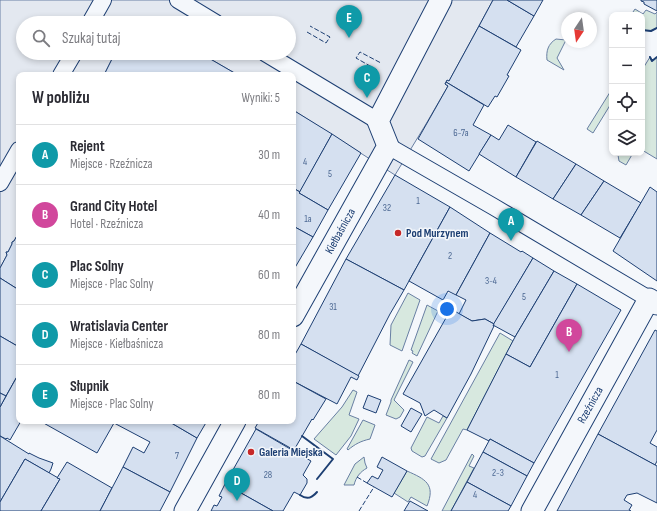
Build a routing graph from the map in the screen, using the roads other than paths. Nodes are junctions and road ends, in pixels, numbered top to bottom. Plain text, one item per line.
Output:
1 (104, 0) edge
2 (178, 0) edge
3 (441, 0) edge
4 (94, 16) edge
5 (204, 16) edge
6 (70, 60) edge
7 (278, 60) edge
8 (63, 72) edge
9 (378, 121) junction
10 (388, 146) junction
11 (16, 155) edge
12 (0, 183) edge
13 (653, 301) edge
14 (296, 311) edge
15 (233, 424) edge
16 (185, 511) edge
17 (532, 511) edge

1 - 4 street
2 - 5 street
3 - 9 street
6 - 8 street
7 - 9 street
9 - 10 street
10 - 13 street
10 - 14 street, Kiełbaśnicza
11 - 12 street
13 - 17 street, Rzeźnicza
15 - 16 street

